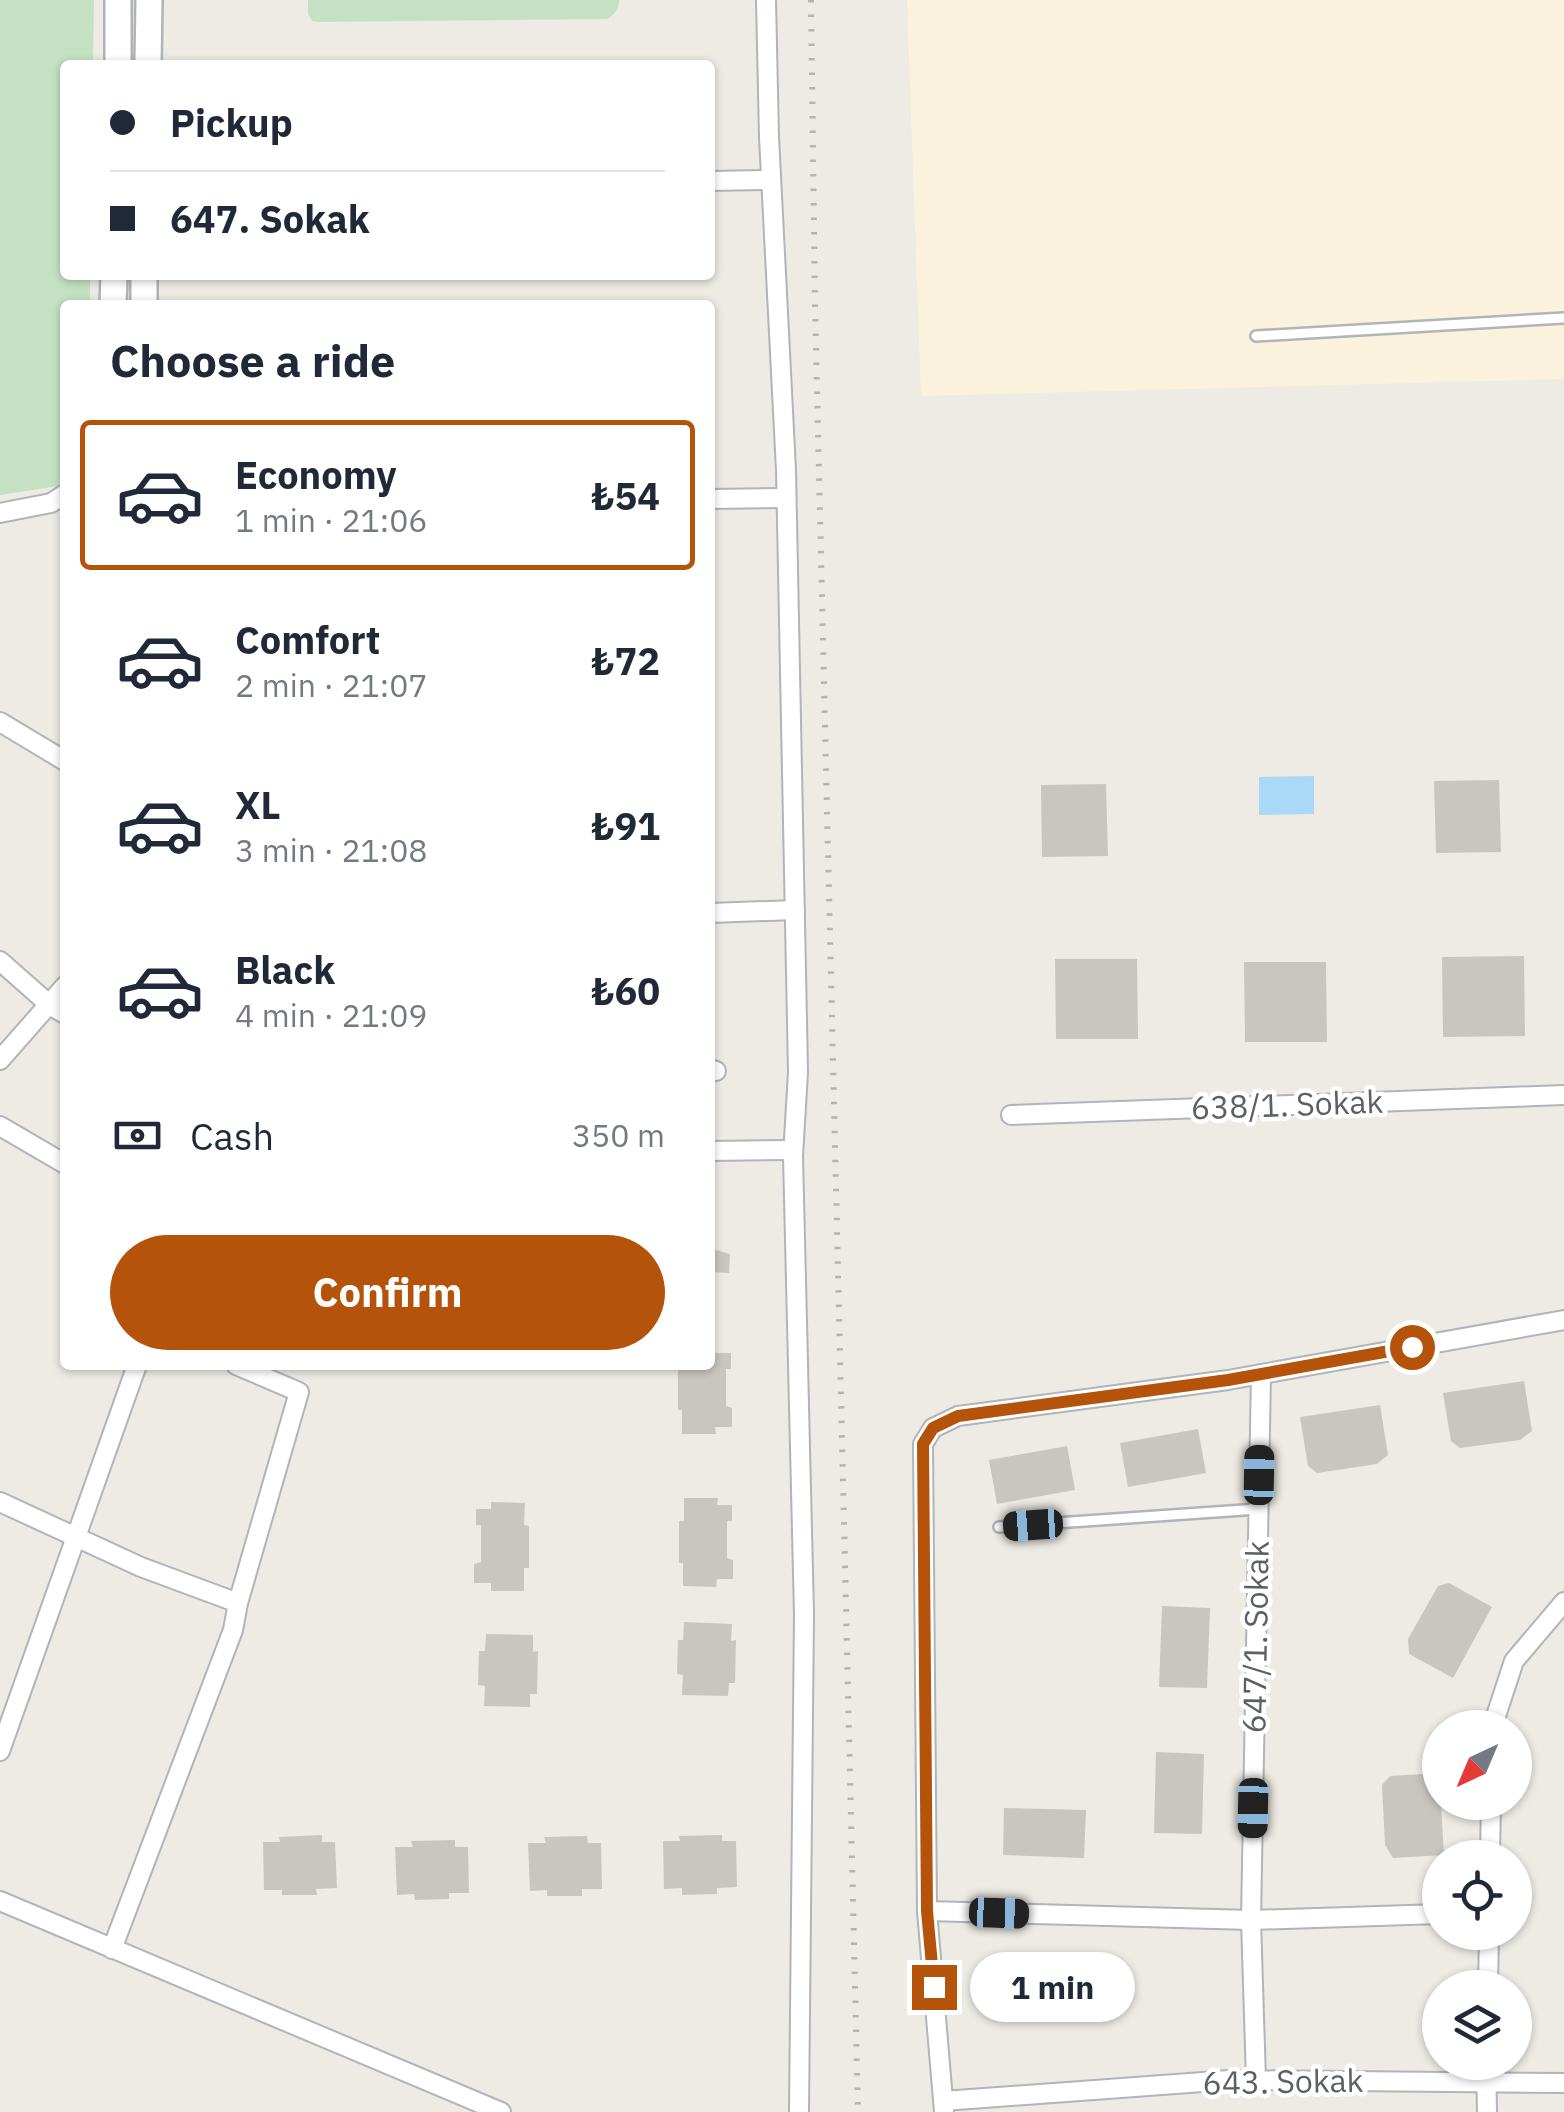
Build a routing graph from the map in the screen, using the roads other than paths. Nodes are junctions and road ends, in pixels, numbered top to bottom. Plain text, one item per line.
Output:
1 (118, 0) edge
2 (149, 0) edge
3 (766, 0) edge
4 (118, 60) edge
5 (148, 60) edge
6 (771, 180) junction
7 (715, 181) edge
8 (1564, 318) edge
9 (1256, 336) dead end
10 (60, 497) edge
11 (786, 498) junction
12 (715, 499) edge
13 (0, 513) edge
14 (0, 722) edge
15 (60, 758) edge
16 (795, 910) junction
17 (715, 913) edge
18 (0, 961) edge
19 (58, 1010) edge
20 (0, 1060) edge
21 (1564, 1095) edge
22 (1010, 1115) dead end
23 (0, 1126) edge
24 (793, 1150) junction
25 (715, 1151) edge
26 (60, 1161) edge
27 (1564, 1320) edge
28 (135, 1370) edge
29 (248, 1370) edge
30 (1261, 1374) junction
31 (0, 1502) edge
32 (1258, 1509) junction
33 (999, 1527) dead end
34 (76, 1538) junction
35 (1564, 1602) edge
36 (238, 1603) junction
37 (1498, 1710) edge
38 (0, 1751) edge
39 (0, 1901) edge
40 (927, 1911) junction
41 (1422, 1915) edge
42 (1251, 1920) junction
43 (112, 1949) junction
44 (1422, 2074) edge
45 (1532, 2078) edge
46 (1256, 2080) junction
47 (1486, 2080) edge
48 (1564, 2082) edge
49 (944, 2106) edge
50 (502, 2112) edge
51 (800, 2112) edge
52 (1487, 2112) edge

1 - 4 street
2 - 5 street
3 - 6 street
6 - 7 street
6 - 11 street
8 - 9 lane
10 - 13 street
11 - 12 street
11 - 16 street
14 - 15 street
16 - 17 street
16 - 24 street
18 - 19 street
19 - 20 street
21 - 22 street, 638/1. Sokak
23 - 26 street
24 - 25 street
24 - 51 street
27 - 30 street
28 - 34 street
29 - 36 street
30 - 32 street, 647/1. Sokak
30 - 40 street
31 - 34 street
32 - 33 lane
32 - 42 street, 647/1. Sokak
34 - 36 street
34 - 38 street
35 - 37 street
36 - 43 street
39 - 43 street
40 - 42 street
40 - 49 street
41 - 42 street
42 - 46 street, 647/1. Sokak
43 - 50 street
44 - 46 street, 643. Sokak
45 - 48 street, 643. Sokak
46 - 49 street, 643. Sokak
47 - 52 street

